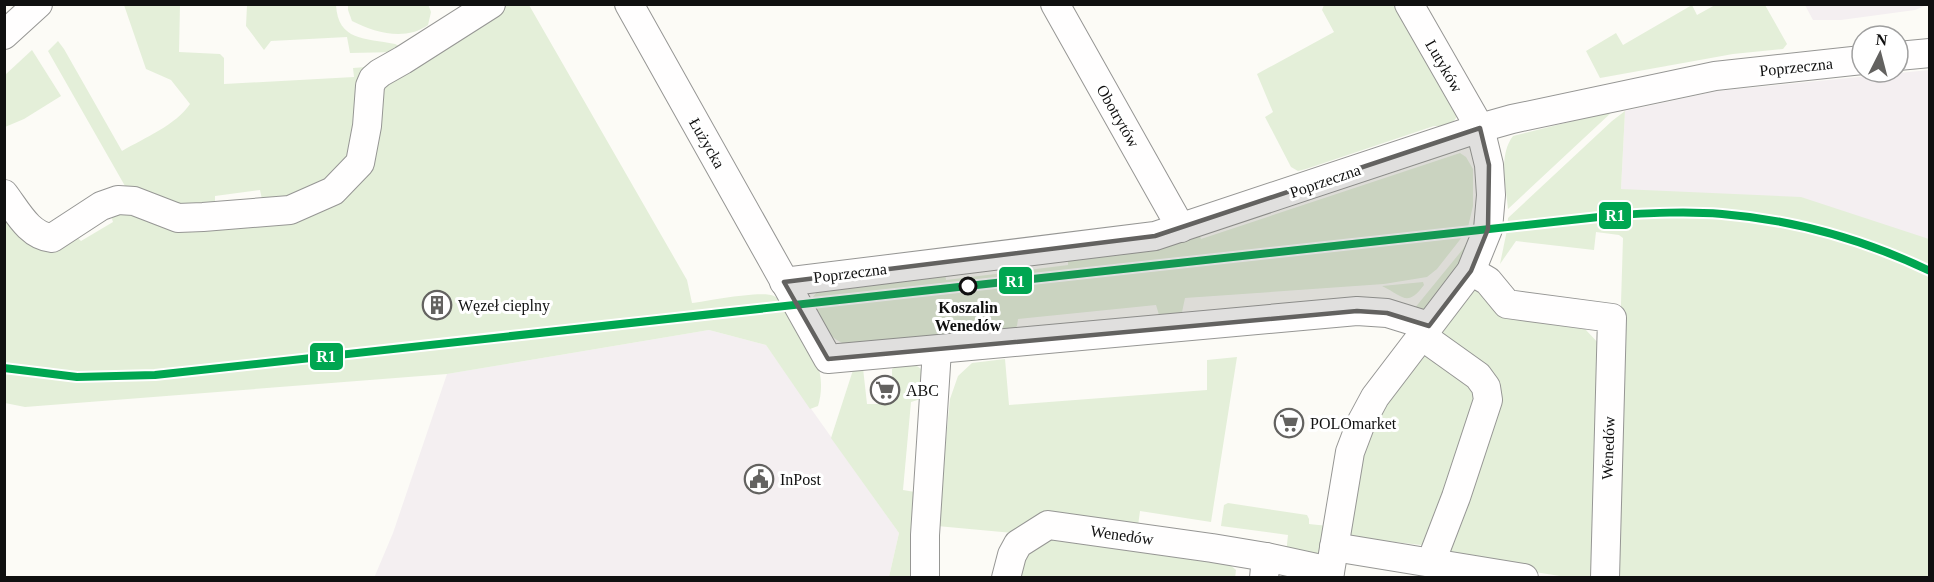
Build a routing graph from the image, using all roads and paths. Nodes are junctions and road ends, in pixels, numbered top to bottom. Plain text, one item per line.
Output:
1 (38, 4) edge
2 (491, 4) edge
3 (1055, 4) edge
4 (1409, 4) edge
5 (630, 5) edge
6 (8, 24) edge
7 (1929, 53) edge
8 (1910, 55) edge
9 (1850, 61) edge
10 (1480, 128) junction
11 (4, 194) edge
12 (1181, 228) junction
13 (1471, 271) junction
14 (784, 282) junction
15 (1426, 331) junction
16 (937, 350) junction
17 (1431, 562) junction
18 (1331, 565) edge
19 (1265, 567) edge
20 (925, 578) edge
21 (1006, 578) edge
22 (1524, 578) edge
23 (1605, 578) edge

1 - 6 street
2 - 11 street
3 - 12 street, Obotrytów
4 - 10 street, Lutyków
5 - 14 street, Łużycka
7 - 8 street
9 - 10 street, Poprzeczna
10 - 12 street, Poprzeczna
10 - 13 street
12 - 14 street, Poprzeczna
13 - 15 street
13 - 23 street, Wenedów
14 - 16 street, Łużycka
15 - 16 street
15 - 17 street
15 - 18 street
16 - 20 street
17 - 18 street, Wenedów
17 - 22 street, Wenedów
18 - 19 street, Wenedów
19 - 21 street, Wenedów

